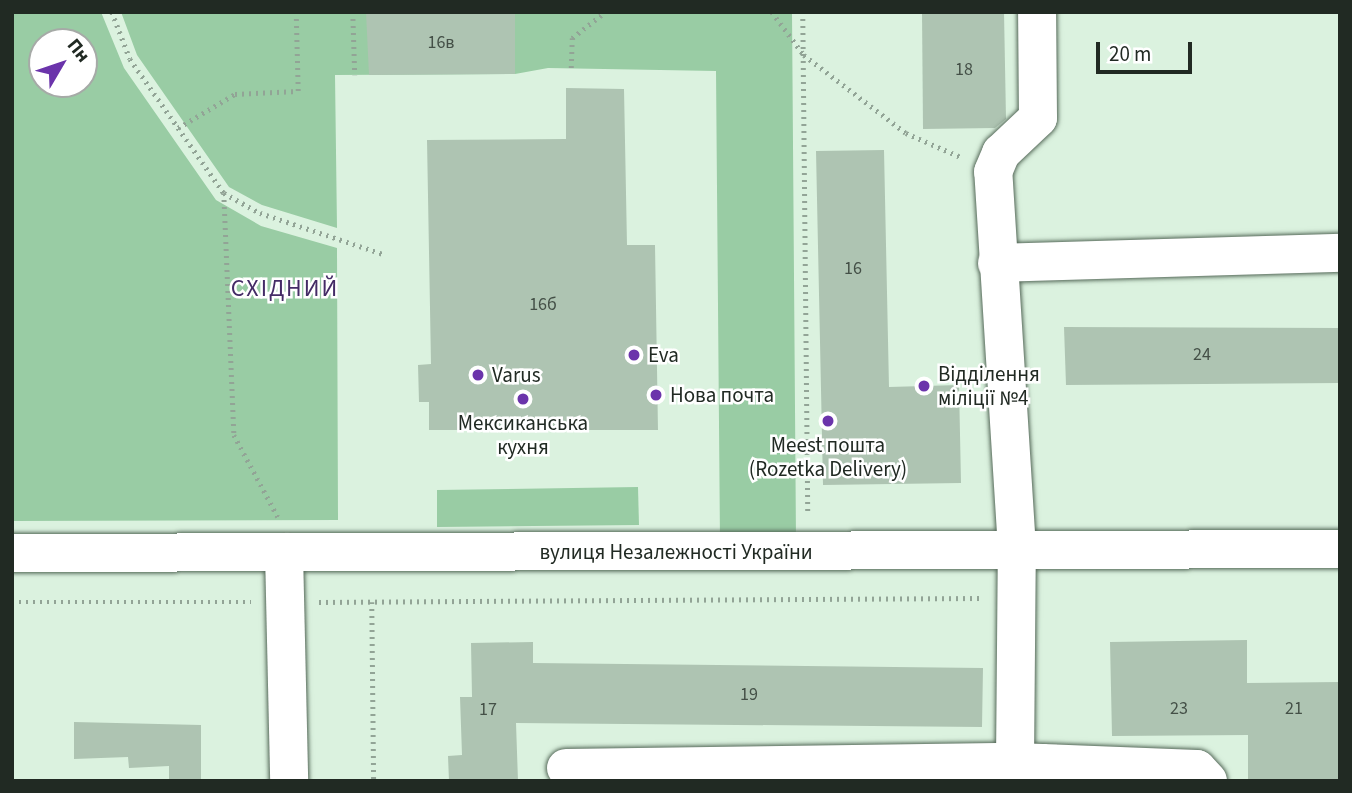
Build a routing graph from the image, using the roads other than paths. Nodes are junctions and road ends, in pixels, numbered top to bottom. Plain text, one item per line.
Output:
1 (1037, 12) edge
2 (1340, 253) edge
3 (997, 263) junction
4 (284, 540) junction
5 (1017, 549) junction
6 (1340, 549) edge
7 (12, 553) edge
8 (566, 768) dead end
9 (1033, 768) edge
10 (289, 781) edge
11 (1208, 781) edge

1 - 3 street
2 - 3 street
3 - 5 street
4 - 5 street, вулиця Незалежності України
4 - 7 street, вулиця Незалежності України
4 - 10 street
5 - 6 street, вулиця Незалежності України
5 - 9 street
8 - 9 street
9 - 11 street

